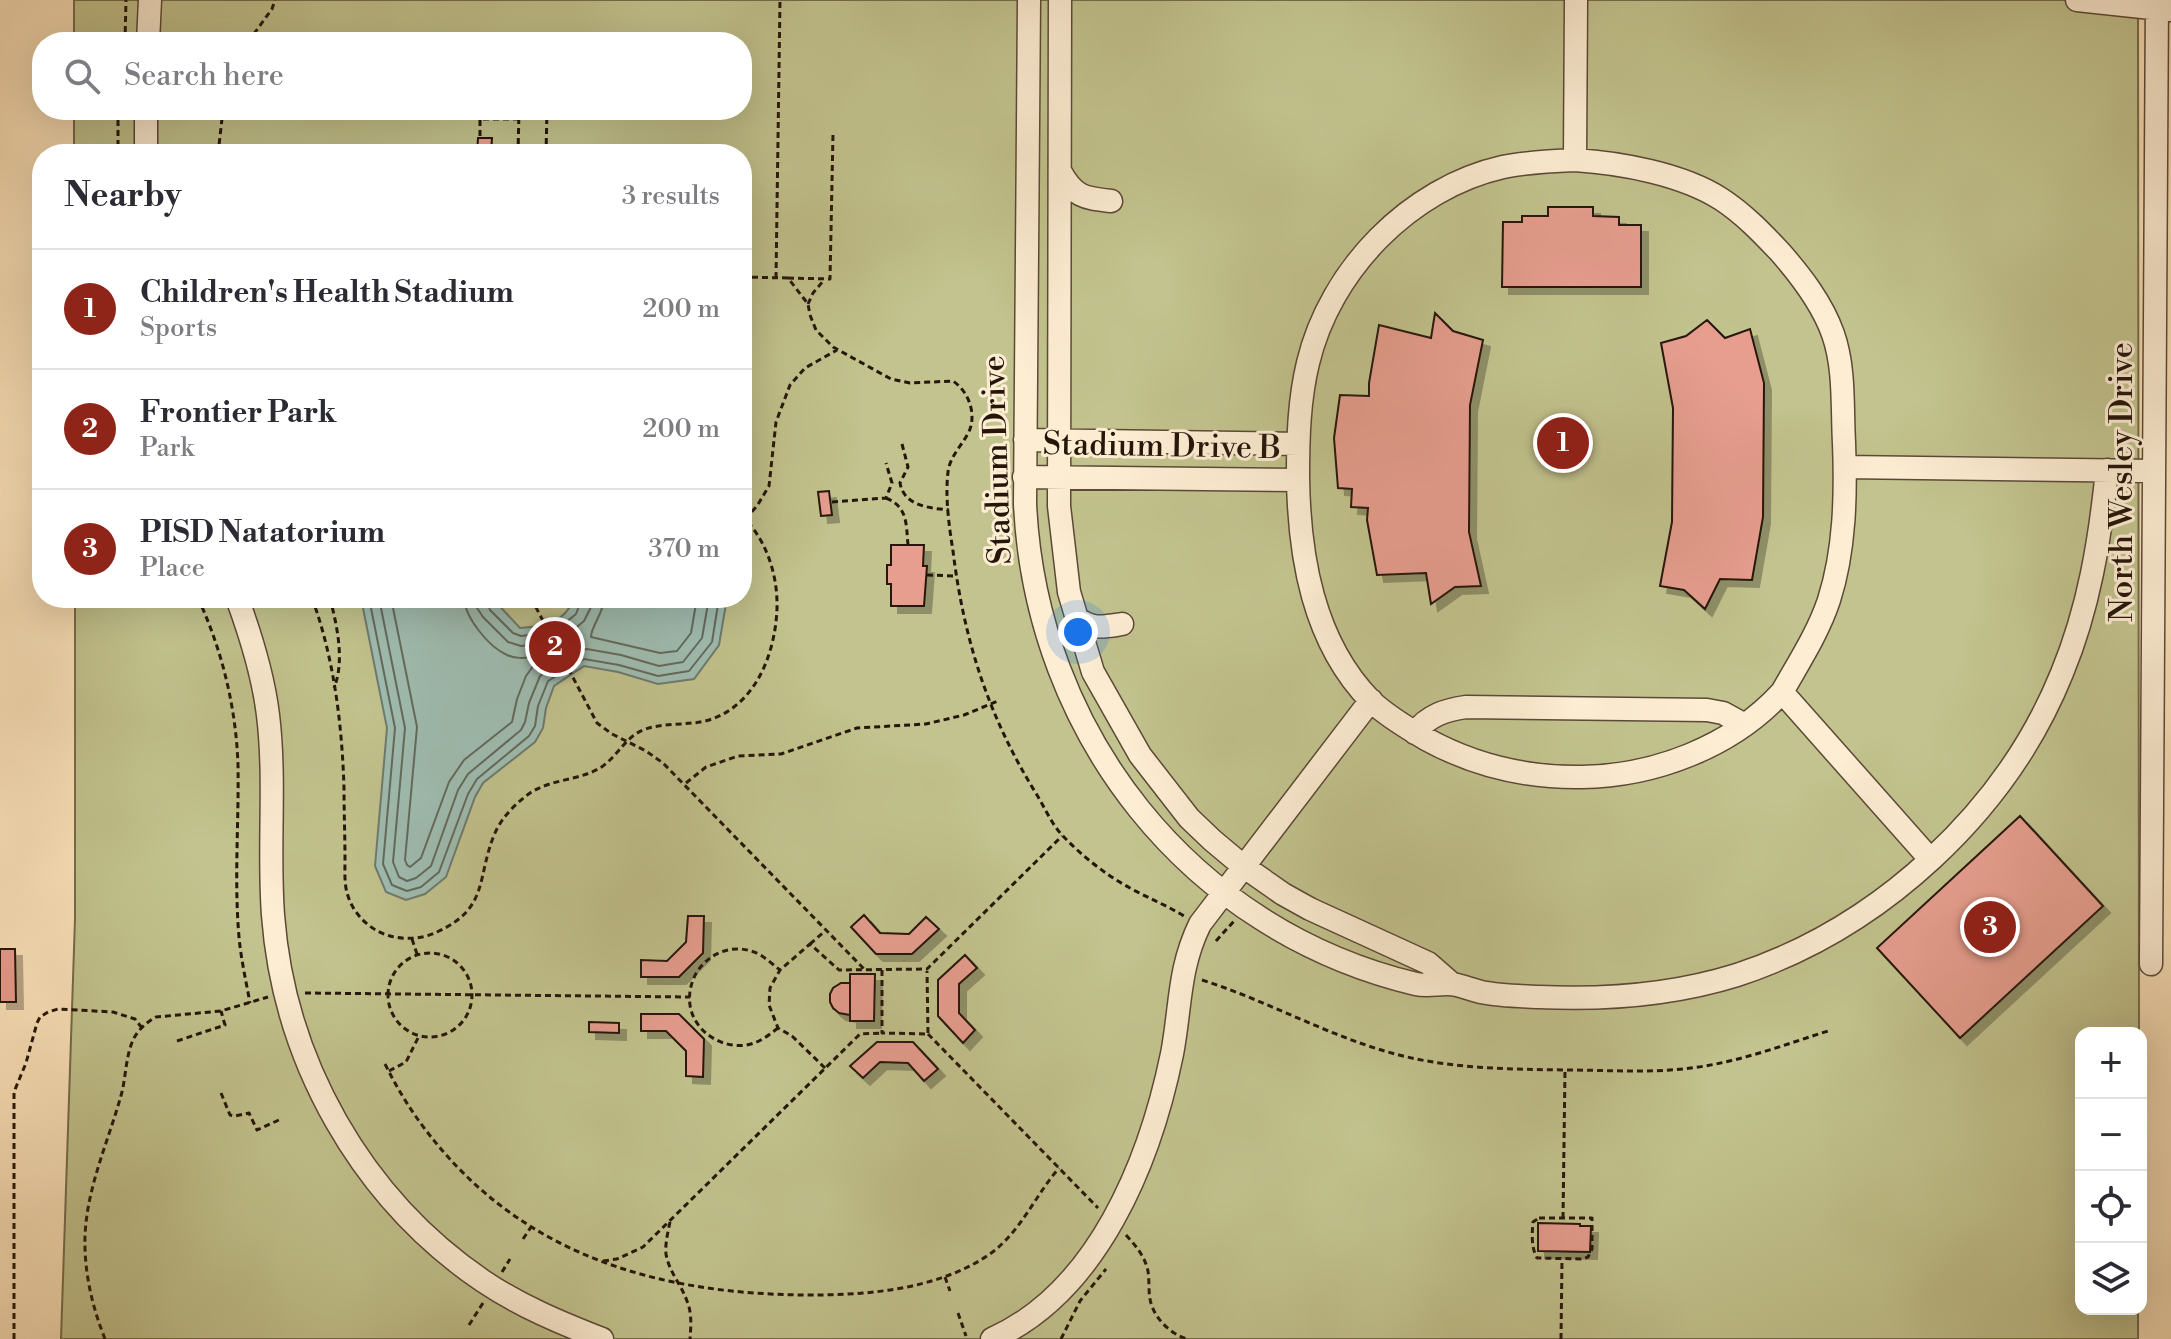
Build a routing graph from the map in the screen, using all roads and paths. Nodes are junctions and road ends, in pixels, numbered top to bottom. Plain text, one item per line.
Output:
1 (126, 0) edge
2 (150, 0) edge
3 (275, 0) edge
4 (780, 0) edge
5 (1029, 0) edge
6 (1060, 0) edge
7 (1576, 0) edge
8 (2077, 0) edge
9 (2161, 6) edge
10 (125, 32) edge
11 (148, 32) edge
12 (255, 32) edge
13 (118, 120) edge
14 (146, 120) edge
15 (222, 120) edge
16 (480, 120) edge
17 (519, 120) edge
18 (547, 120) edge
19 (833, 134) dead end
20 (480, 136) dead end
21 (118, 144) edge
22 (146, 144) edge
23 (219, 144) edge
24 (518, 144) edge
25 (546, 144) edge
26 (1575, 160) junction
27 (1060, 171) junction
28 (1111, 201) dead end
29 (2164, 207) edge
30 (752, 277) edge
31 (776, 278) junction
32 (788, 278) junction
33 (825, 279) junction
34 (808, 304) junction
35 (837, 349) junction
36 (1025, 440) junction
37 (1059, 441) junction
38 (902, 444) dead end
39 (1298, 444) junction
40 (886, 463) dead end
41 (1845, 467) junction
42 (2107, 470) junction
43 (2154, 471) junction
44 (1024, 477) junction
45 (1059, 477) junction
46 (1298, 480) junction
47 (886, 498) junction
48 (832, 502) dead end
49 (752, 510) edge
50 (949, 510) junction
51 (752, 529) edge
52 (908, 545) dead end
53 (927, 575) dead end
54 (956, 576) junction
55 (202, 608) edge
56 (240, 608) edge
57 (315, 608) edge
58 (333, 608) edge
59 (537, 608) edge
60 (1076, 617) junction
61 (1122, 624) dead end
62 (334, 688) junction
63 (1782, 692) junction
64 (1371, 700) junction
65 (998, 701) dead end
66 (990, 705) junction
67 (1743, 724) junction
68 (1415, 733) junction
69 (627, 740) junction
70 (686, 784) junction
71 (1062, 836) junction
72 (1930, 859) junction
73 (1243, 866) junction
74 (1224, 892) junction
75 (1187, 918) dead end
76 (1237, 918) dead end
77 (826, 930) junction
78 (411, 939) junction
79 (1216, 941) dead end
80 (810, 944) junction
81 (417, 954) junction
82 (2151, 964) dead end
83 (864, 969) junction
84 (927, 969) junction
85 (780, 970) junction
86 (882, 970) junction
87 (1202, 980) dead end
88 (1452, 984) junction
89 (301, 993) dead end
90 (387, 993) junction
91 (273, 995) dead end
92 (472, 995) junction
93 (690, 997) junction
94 (250, 1004) junction
95 (221, 1011) junction
96 (142, 1028) junction
97 (778, 1028) junction
98 (1828, 1031) dead end
99 (882, 1033) junction
100 (928, 1034) junction
101 (419, 1036) junction
102 (177, 1041) dead end
103 (385, 1064) dead end
104 (825, 1068) junction
105 (1565, 1070) junction
106 (388, 1071) junction
107 (221, 1093) dead end
108 (281, 1119) dead end
109 (1059, 1168) junction
110 (1101, 1211) dead end
111 (1563, 1218) junction
112 (670, 1222) junction
113 (1118, 1226) dead end
114 (531, 1227) junction
115 (523, 1239) dead end
116 (1562, 1258) junction
117 (510, 1259) dead end
118 (599, 1262) junction
119 (1111, 1262) dead end
120 (945, 1277) junction
121 (498, 1279) dead end
122 (679, 1284) junction
123 (950, 1291) dead end
124 (487, 1297) dead end
125 (958, 1313) dead end
126 (469, 1325) dead end
127 (966, 1336) dead end
128 (14, 1339) edge
129 (105, 1339) edge
130 (602, 1339) edge
131 (690, 1339) edge
132 (992, 1339) edge
133 (1061, 1339) edge
134 (1187, 1339) edge
135 (1561, 1339) edge

1 - 10 path
2 - 11 street
3 - 12 path
4 - 31 path
5 - 36 street, Stadium Drive
6 - 27 street, Stadium Drive
7 - 26 street
8 - 9 street
9 - 29 street, North Wesley Drive
13 - 21 path
14 - 22 street
15 - 23 path
16 - 20 path
17 - 24 path
18 - 25 path
19 - 33 path
26 - 39 street
26 - 41 street
27 - 28 street
27 - 37 street, Stadium Drive
29 - 43 street, North Wesley Drive
30 - 31 path
31 - 32 path
32 - 33 path
32 - 34 path
33 - 34 path
34 - 35 path
35 - 49 path
35 - 50 path
36 - 37 street, Stadium Drive B
36 - 44 street, Stadium Drive
37 - 39 street, Stadium Drive B
37 - 45 street, Stadium Drive
38 - 50 path
39 - 46 street
40 - 47 path
41 - 42 street
41 - 63 street
42 - 43 street
42 - 72 street, Stadium Drive
43 - 82 street, North Wesley Drive
44 - 45 street, Stadium Drive B
44 - 74 street, Stadium Drive
45 - 46 street, Stadium Drive B
45 - 60 street, Stadium Drive
46 - 64 street
47 - 48 path
47 - 52 path
50 - 54 path
51 - 69 path
53 - 54 path
54 - 66 path
55 - 94 path
56 - 130 street
57 - 62 path
58 - 62 path
59 - 69 path
60 - 61 street
60 - 73 street, Stadium Drive
62 - 78 path
63 - 67 street
63 - 72 street
64 - 68 street
64 - 73 street
65 - 66 path
66 - 70 path
66 - 71 path
67 - 68 street
67 - 68 street
69 - 70 path
69 - 78 path
70 - 77 path
71 - 75 path
71 - 84 path
72 - 88 street, Stadium Drive
73 - 74 street
73 - 88 street, Stadium Drive
74 - 88 street, Stadium Drive
74 - 132 street
76 - 79 path
77 - 80 path
77 - 83 path
78 - 81 path
80 - 83 path
80 - 85 path
81 - 90 path
81 - 92 path
83 - 86 path
84 - 86 path
84 - 100 path
85 - 93 path
85 - 97 path
86 - 99 path
87 - 105 path
89 - 90 path
90 - 92 path
90 - 101 path
91 - 94 path
92 - 93 path
92 - 101 path
93 - 97 path
94 - 95 path
95 - 96 path
95 - 102 path
96 - 128 path
96 - 129 path
97 - 104 path
98 - 105 path
99 - 100 path
99 - 104 path
100 - 109 path
101 - 106 path
103 - 106 path
104 - 112 path
105 - 111 path
106 - 114 path
107 - 108 path
109 - 110 path
109 - 120 path
111 - 116 path
111 - 116 path
112 - 118 path
112 - 122 path
113 - 134 path
114 - 115 path
114 - 118 path
116 - 135 path
117 - 121 path
118 - 122 path
119 - 133 path
120 - 122 path
120 - 123 path
122 - 131 path
124 - 126 path
125 - 127 path

